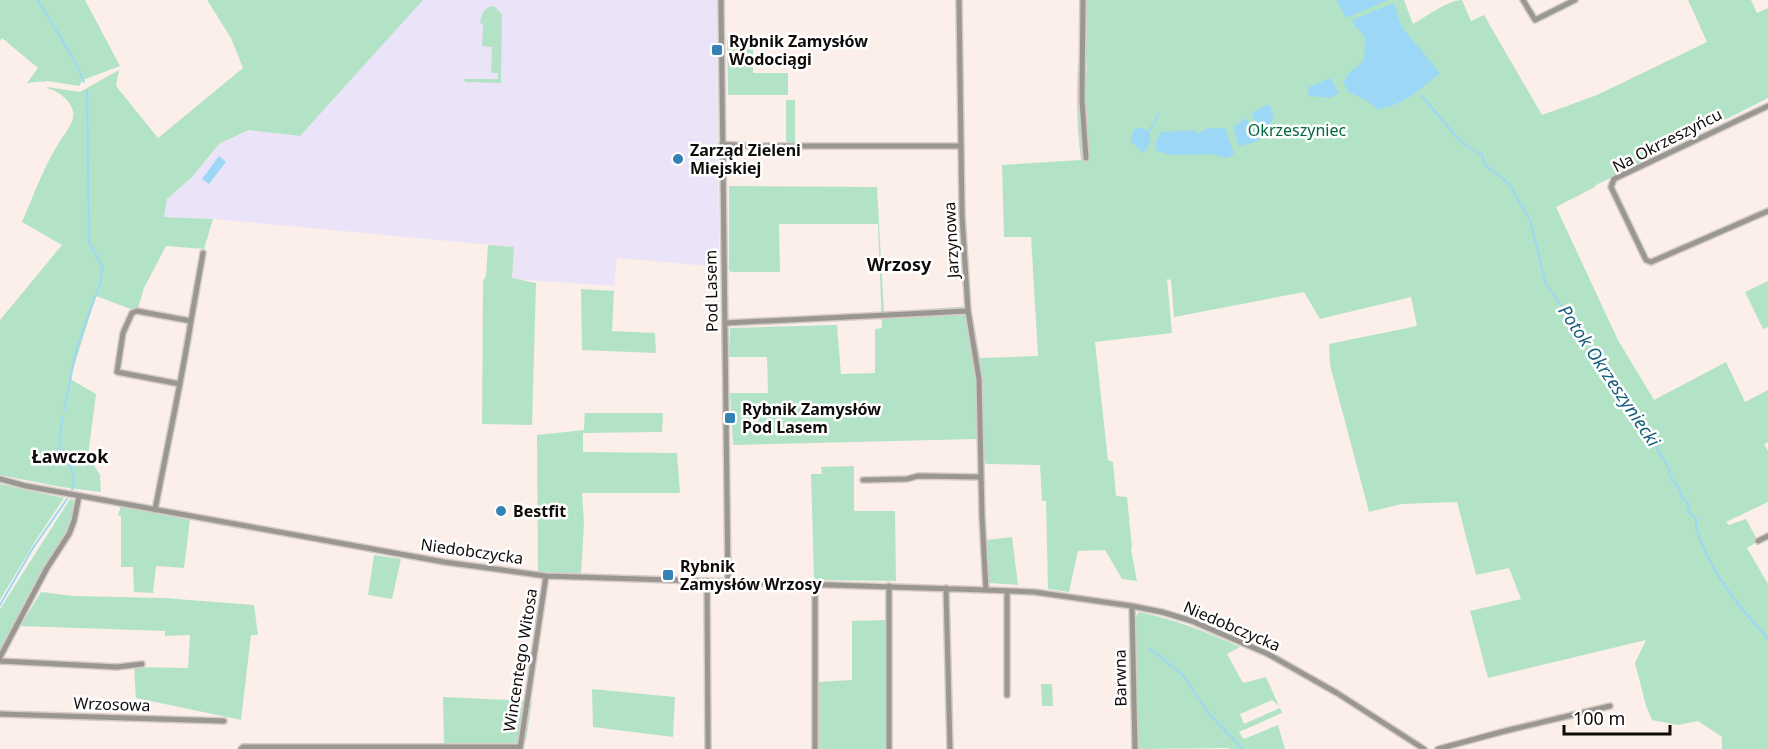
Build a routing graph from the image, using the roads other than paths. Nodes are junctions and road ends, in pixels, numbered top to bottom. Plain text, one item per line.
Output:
1 (720, 0) edge
2 (959, 0) edge
3 (1083, 0) edge
4 (1523, 0) edge
5 (1575, 0) edge
6 (1768, 106) edge
7 (722, 144) junction
8 (961, 146) junction
9 (1086, 158) dead end
10 (1768, 211) edge
11 (203, 253) dead end
12 (968, 311) junction
13 (191, 321) junction
14 (726, 323) junction
15 (180, 384) junction
16 (981, 477) junction
17 (0, 479) edge
18 (863, 480) dead end
19 (79, 495) junction
20 (155, 510) junction
21 (1768, 536) edge
22 (1758, 541) dead end
23 (546, 576) junction
24 (707, 581) junction
25 (728, 582) junction
26 (815, 584) junction
27 (889, 586) junction
28 (946, 588) junction
29 (986, 590) junction
30 (1007, 591) junction
31 (1132, 606) junction
32 (0, 657) edge
33 (0, 661) edge
34 (142, 664) dead end
35 (1007, 695) dead end
36 (1610, 706) dead end
37 (0, 714) edge
38 (224, 721) dead end
39 (520, 748) edge
40 (241, 749) edge
41 (708, 749) edge
42 (815, 749) edge
43 (889, 749) edge
44 (950, 749) edge
45 (1135, 749) edge
46 (1424, 749) edge
47 (1438, 749) edge

1 - 7 street, Pod Lasem
2 - 8 street, Jarzynowa
3 - 9 street
4 - 5 street
6 - 10 street, Na Okrzeszyńcu
7 - 8 street
7 - 14 street, Pod Lasem
8 - 12 street, Jarzynowa
11 - 13 street
12 - 14 street
12 - 16 street, Jarzynowa
13 - 15 street
13 - 15 street
14 - 25 street, Pod Lasem
15 - 20 street
16 - 18 street
16 - 29 street, Jarzynowa
17 - 19 street, Niedobczycka
19 - 20 street, Niedobczycka
19 - 32 street
20 - 23 street, Niedobczycka
21 - 22 street
23 - 24 street, Niedobczycka
23 - 39 street, Wincentego Witosa
24 - 25 street, Niedobczycka
24 - 41 street
25 - 26 street, Niedobczycka
26 - 27 street, Niedobczycka
26 - 42 street
27 - 28 street, Niedobczycka
27 - 43 street
28 - 29 street, Niedobczycka
28 - 44 street
29 - 30 street, Niedobczycka
30 - 31 street, Niedobczycka
30 - 35 street
31 - 45 street, Barwna
31 - 46 street, Niedobczycka
33 - 34 street
36 - 47 street
37 - 38 street, Wrzosowa
39 - 40 street

